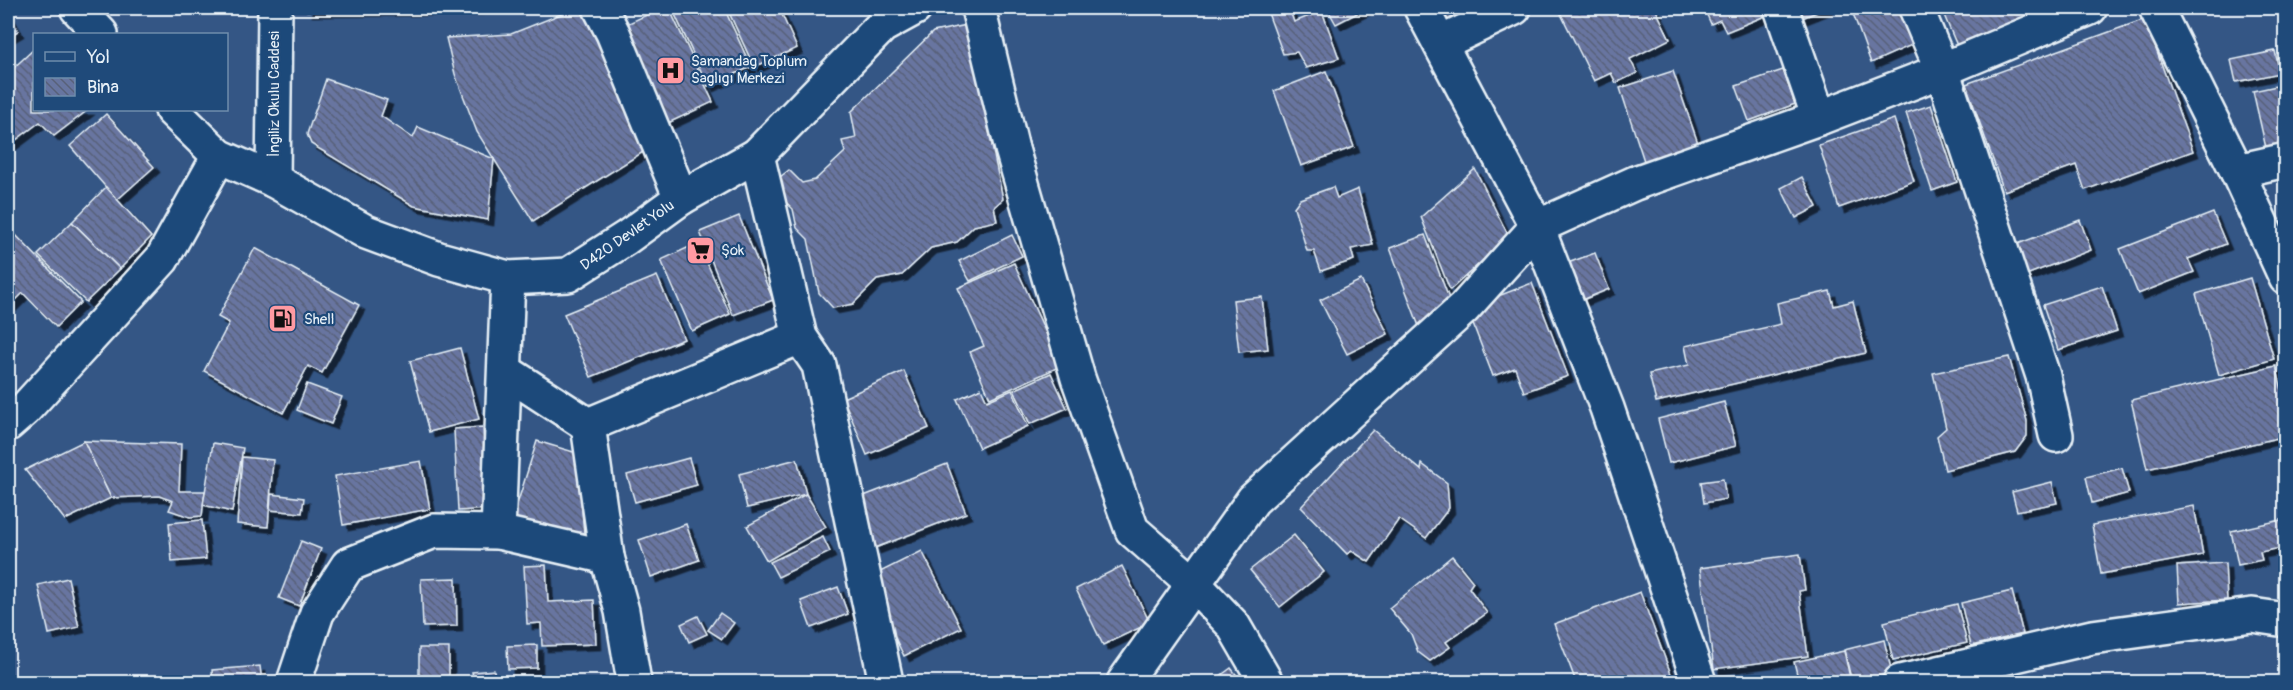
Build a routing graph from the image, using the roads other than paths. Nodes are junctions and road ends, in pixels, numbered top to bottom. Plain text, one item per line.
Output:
1 (77, 8) edge
2 (275, 8) edge
3 (600, 8) edge
4 (915, 8) edge
5 (978, 8) edge
6 (1421, 8) edge
7 (1514, 8) edge
8 (1780, 8) edge
9 (1916, 8) edge
10 (2090, 8) edge
11 (2156, 8) edge
12 (100, 33) edge
13 (1441, 43) junction
14 (1942, 70) junction
15 (173, 111) edge
16 (1820, 118) junction
17 (219, 156) junction
18 (757, 156) junction
19 (2286, 160) edge
20 (2237, 171) junction
21 (273, 180) junction
22 (681, 198) junction
23 (1538, 227) junction
24 (508, 278) junction
25 (2286, 279) edge
26 (800, 337) junction
27 (505, 371) junction
28 (8, 424) edge
29 (588, 424) junction
30 (2056, 435) dead end
31 (498, 532) junction
32 (607, 557) junction
33 (1194, 584) junction
34 (2286, 620) edge
35 (294, 682) edge
36 (634, 682) edge
37 (886, 682) edge
38 (1124, 682) edge
39 (1266, 682) edge
40 (1699, 682) edge
41 (1900, 682) edge

1 - 12 street
2 - 21 street, İngiliz Okulu Caddesi
3 - 22 street
4 - 18 street, D420 Devlet Yolu
5 - 33 street
6 - 13 street
7 - 13 street
8 - 16 street
9 - 14 street
10 - 14 street
11 - 20 street
13 - 23 street
14 - 16 street
14 - 30 street
15 - 17 street, D420 Devlet Yolu
16 - 23 street
17 - 21 street, D420 Devlet Yolu
17 - 28 street
18 - 22 street, D420 Devlet Yolu
18 - 26 street
19 - 20 street
20 - 25 street
21 - 24 street, D420 Devlet Yolu
22 - 24 street, D420 Devlet Yolu
23 - 33 street
23 - 40 street
24 - 27 street
26 - 29 street
26 - 37 street
27 - 29 street
27 - 31 street
29 - 32 street
31 - 32 street
31 - 35 street
32 - 36 street
33 - 38 street
33 - 39 street
34 - 41 street

